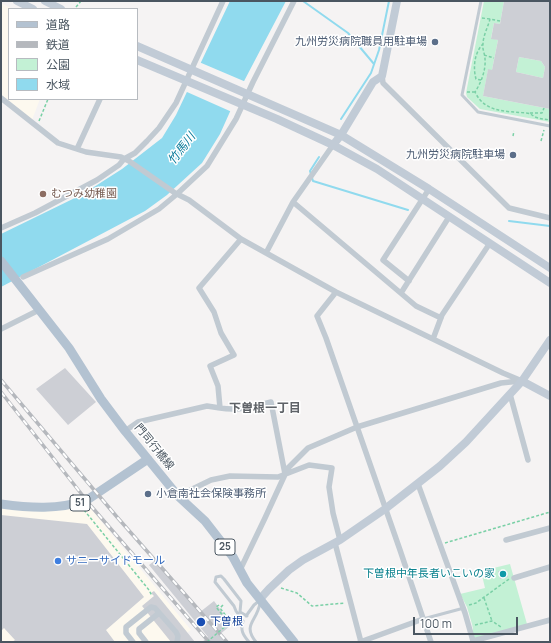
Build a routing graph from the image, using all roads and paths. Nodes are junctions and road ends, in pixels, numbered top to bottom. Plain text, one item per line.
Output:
1 (17, 1) edge
2 (46, 1) edge
3 (81, 1) edge
4 (223, 1) edge
5 (294, 1) edge
6 (397, 1) edge
7 (481, 1) edge
8 (76, 7) dead end
9 (31, 8) edge
10 (59, 8) edge
11 (481, 18) dead end
12 (490, 19) junction
13 (500, 21) dead end
14 (483, 44) junction
15 (138, 46) edge
16 (484, 55) junction
17 (494, 58) dead end
18 (138, 60) edge
19 (192, 70) junction
20 (382, 76) junction
21 (481, 80) junction
22 (187, 82) junction
23 (466, 92) dead end
24 (475, 92) junction
25 (247, 93) junction
26 (1, 98) edge
27 (48, 100) edge
28 (100, 100) edge
29 (241, 105) junction
30 (544, 108) dead end
31 (528, 113) junction
32 (550, 120) edge
33 (550, 126) edge
34 (36, 127) junction
35 (514, 131) dead end
36 (550, 131) edge
37 (341, 135) junction
38 (514, 136) dead end
39 (541, 141) dead end
40 (333, 144) junction
41 (77, 149) junction
42 (126, 160) junction
43 (429, 189) junction
44 (176, 194) junction
45 (422, 198) junction
46 (294, 202) junction
47 (449, 216) junction
48 (550, 218) edge
49 (1, 228) edge
50 (241, 239) junction
51 (490, 244) junction
52 (266, 253) junction
53 (1, 261) edge
54 (550, 268) edge
55 (23, 277) dead end
56 (409, 281) junction
57 (550, 283) edge
58 (336, 292) junction
59 (401, 294) junction
60 (39, 310) junction
61 (441, 318) junction
62 (1, 329) edge
63 (433, 339) junction
64 (550, 340) edge
65 (522, 381) junction
66 (510, 394) junction
67 (550, 396) edge
68 (220, 408) junction
69 (357, 427) junction
70 (125, 431) junction
71 (148, 459) junction
72 (528, 460) dead end
73 (285, 474) junction
74 (418, 484) junction
75 (178, 496) junction
76 (1, 504) edge
77 (83, 508) dead end
78 (385, 509) junction
79 (550, 512) edge
80 (550, 528) edge
81 (506, 540) dead end
82 (338, 541) junction
83 (439, 544) junction
84 (550, 567) edge
85 (240, 570) junction
86 (514, 578) joint
87 (280, 587) dead end
88 (152, 596) dead end
89 (484, 597) junction
90 (260, 600) junction
91 (351, 603) junction
92 (219, 605) dead end
93 (223, 605) dead end
94 (234, 606) junction
95 (241, 606) junction
96 (464, 608) junction
97 (159, 613) junction
98 (246, 616) junction
99 (423, 619) junction
100 (550, 620) edge
101 (243, 621) junction
102 (492, 621) junction
103 (231, 622) junction
104 (473, 626) dead end
105 (505, 630) dead end
106 (473, 641) edge
107 (133, 642) edge
108 (146, 642) edge
109 (177, 642) edge
110 (207, 642) edge
111 (249, 642) edge
112 (256, 642) edge
113 (294, 642) edge
114 (360, 642) edge
115 (431, 642) edge

1 - 9 street
2 - 10 street
3 - 8 path
4 - 19 street
5 - 25 street
6 - 20 street
7 - 33 lane
11 - 12 path
12 - 13 path
12 - 14 path
14 - 16 path
14 - 21 path
15 - 19 street
16 - 17 path
16 - 21 path
18 - 22 street
19 - 22 street
19 - 25 street
20 - 37 street
20 - 48 street
21 - 24 path
22 - 29 street
22 - 42 street
23 - 24 path
24 - 31 path
25 - 29 street
25 - 37 street
26 - 34 street
27 - 34 path
28 - 41 street
29 - 40 street
29 - 44 street
30 - 31 path
31 - 32 path
34 - 41 street
35 - 38 path
36 - 39 path
37 - 40 street
37 - 43 street
40 - 45 street
40 - 46 street
41 - 42 street
42 - 44 street
42 - 49 street
43 - 45 street
43 - 54 street
44 - 50 street
44 - 55 street
45 - 47 street
45 - 56 street
46 - 52 street
46 - 59 street
47 - 51 street
47 - 56 street
50 - 52 street
50 - 68 street
51 - 57 street
51 - 61 street
52 - 58 street
53 - 60 main road, 門司行橋線 / 25
56 - 59 street
58 - 63 street
58 - 69 street
59 - 61 street
60 - 62 street
60 - 70 main road, 門司行橋線 / 25
61 - 63 street
63 - 65 street
64 - 65 street
65 - 66 street
65 - 67 street
65 - 69 street
66 - 72 street
66 - 74 street
68 - 70 street
68 - 73 street
69 - 73 street
69 - 78 street
70 - 71 main road, 門司行橋線 / 25
71 - 75 main road, 門司行橋線 / 25
71 - 76 main road, 51
73 - 75 street
73 - 82 street
73 - 85 street
74 - 78 street
74 - 83 street
75 - 85 main road, 門司行橋線 / 25
77 - 88 path
78 - 82 street
78 - 99 street
79 - 83 path
80 - 81 street
82 - 90 street
82 - 91 street
83 - 96 street
84 - 86 street
85 - 90 main road, 門司行橋線 / 25
86 - 89 path
87 - 91 path
89 - 96 path
89 - 102 path
90 - 98 lane
90 - 112 lane
90 - 113 main road, 門司行橋線 / 25
91 - 114 street
92 - 103 path
93 - 103 path
94 - 95 lane
94 - 95 lane
94 - 101 lane
95 - 98 lane
96 - 99 lane
96 - 106 street
97 - 107 street
97 - 108 street
97 - 109 street
98 - 101 lane
99 - 114 street
99 - 115 street
100 - 106 street
101 - 111 lane
102 - 104 path
102 - 105 path
103 - 110 path, bridge

